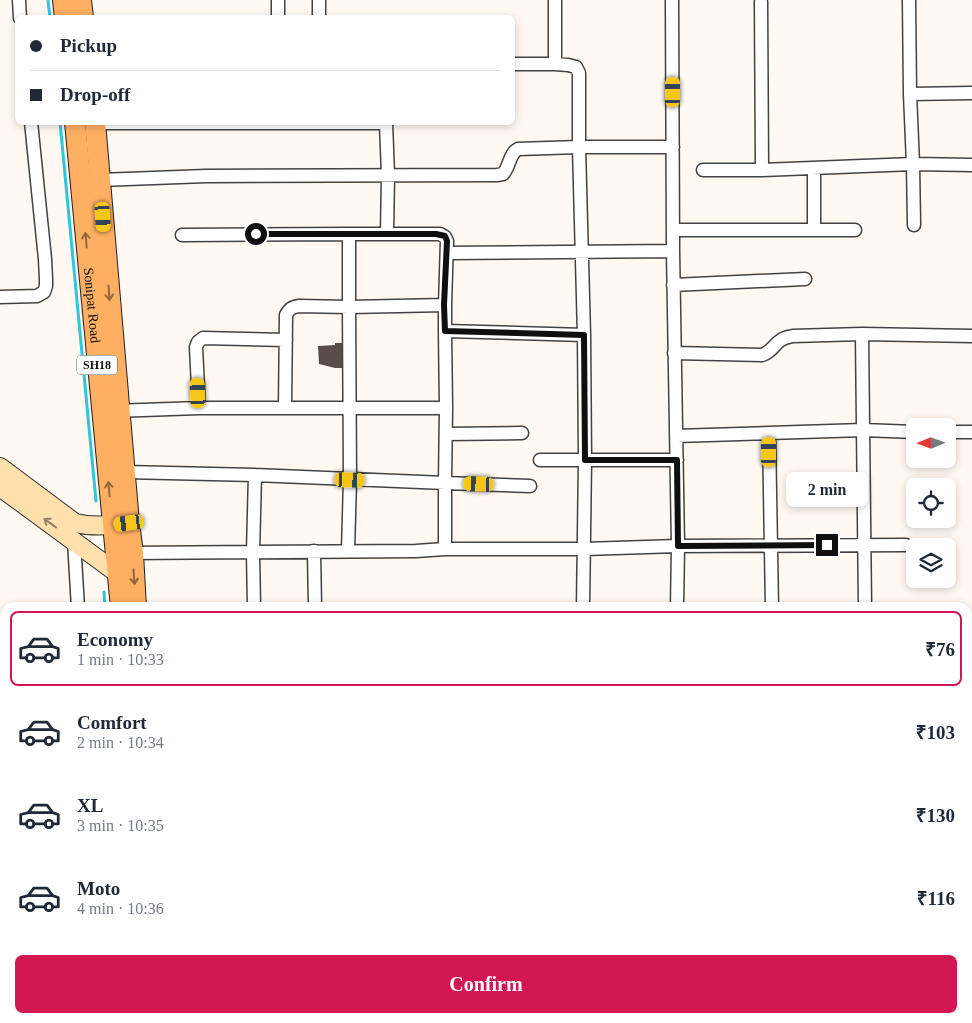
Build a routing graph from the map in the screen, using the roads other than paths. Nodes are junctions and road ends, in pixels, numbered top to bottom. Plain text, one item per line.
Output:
1 (18, 0) edge
2 (64, 0) edge
3 (81, 0) edge
4 (278, 0) edge
5 (319, 0) edge
6 (555, 0) edge
7 (672, 0) edge
8 (909, 0) edge
9 (761, 2) dead end
10 (20, 15) edge
11 (65, 15) edge
12 (83, 15) edge
13 (278, 15) edge
14 (318, 15) edge
15 (515, 64) edge
16 (555, 64) junction
17 (972, 93) edge
18 (910, 94) junction
19 (31, 125) edge
20 (75, 125) edge
21 (95, 125) edge
22 (386, 125) edge
23 (579, 147) junction
24 (673, 148) junction
25 (912, 164) junction
26 (972, 165) edge
27 (814, 168) junction
28 (703, 170) dead end
29 (762, 170) junction
30 (388, 175) junction
31 (100, 180) junction
32 (914, 225) dead end
33 (673, 230) junction
34 (814, 230) junction
35 (855, 230) dead end
36 (349, 234) junction
37 (387, 234) junction
38 (182, 235) dead end
39 (673, 251) junction
40 (582, 252) junction
41 (446, 253) junction
42 (805, 279) dead end
43 (673, 285) junction
44 (0, 297) edge
45 (444, 305) junction
46 (349, 307) junction
47 (445, 331) junction
48 (862, 334) junction
49 (584, 335) junction
50 (972, 336) edge
51 (286, 340) junction
52 (674, 353) junction
53 (199, 408) junction
54 (285, 408) junction
55 (349, 408) junction
56 (446, 408) junction
57 (110, 411) junction
58 (863, 430) junction
59 (522, 432) dead end
60 (906, 432) edge
61 (956, 432) edge
62 (972, 432) edge
63 (769, 433) junction
64 (446, 434) junction
65 (676, 436) junction
66 (540, 460) dead end
67 (585, 460) junction
68 (677, 460) junction
69 (0, 467) edge
70 (125, 472) junction
71 (255, 475) junction
72 (350, 480) junction
73 (445, 483) junction
74 (530, 486) dead end
75 (0, 487) edge
76 (121, 524) junction
77 (74, 541) junction
78 (864, 544) junction
79 (906, 545) dead end
80 (678, 546) junction
81 (770, 546) junction
82 (445, 549) junction
83 (584, 549) junction
84 (314, 551) junction
85 (348, 551) junction
86 (253, 552) junction
87 (122, 560) junction
88 (78, 602) edge
89 (121, 602) edge
90 (134, 602) edge
91 (254, 602) edge
92 (315, 602) edge
93 (583, 602) edge
94 (677, 602) edge
95 (772, 602) edge
96 (865, 602) edge

1 - 10 street
2 - 11 main road
3 - 12 main road
4 - 13 street
5 - 14 street
6 - 16 street
7 - 24 street
8 - 18 street
9 - 29 street
15 - 16 street
16 - 23 street
17 - 18 street
18 - 25 street
19 - 44 street
57 -> 20 main road, Sonipat Road / SH18
21 - 31 main road, Sonipat Road / SH18
22 - 30 street
23 - 24 street
23 - 30 street
23 - 40 street
24 - 33 street
25 - 26 street
25 - 27 street
25 - 32 street
27 - 29 street
27 - 34 street
28 - 29 street
30 - 31 street
30 - 37 street
31 -> 57 main road, Sonipat Road / SH18
33 - 34 street
33 - 39 street
34 - 35 street
36 - 37 street
36 - 38 street
36 - 46 street
37 - 41 street
39 - 40 street
39 - 43 street
40 - 41 street
40 - 49 street
41 - 45 street
42 - 43 street
43 - 52 street
45 - 46 street
45 - 47 street
46 - 51 street
46 - 55 street
47 - 49 street
47 - 56 street
48 - 50 street
48 - 52 street
48 - 58 street
49 - 67 street
51 - 53 street
51 - 54 street
52 - 65 street
53 - 54 street
53 - 57 street
54 - 55 street
55 - 56 street
55 - 72 street
56 - 64 street
57 - 70 main road, Sonipat Road / SH18
76 -> 57 main road, Sonipat Road / SH18
58 - 60 street
58 - 63 street
58 - 78 street
59 - 64 street
61 - 62 street
63 - 65 street
63 - 81 street
64 - 73 street
65 - 68 street
66 - 67 street
67 - 68 street
67 - 83 street
68 - 80 street
69 - 76 street
70 - 71 street
70 - 76 main road, Sonipat Road / SH18
71 - 72 street
71 - 86 street
72 - 73 street
72 - 85 street
73 - 74 street
73 - 82 street
77 -> 75 street
76 - 87 main road, Sonipat Road / SH18
77 - 87 street
77 - 88 street
78 - 79 street
78 - 81 street
78 - 96 street
80 - 81 street
80 - 83 street
80 - 94 street
81 - 95 street
82 - 83 street
82 - 85 street
83 - 93 street
84 - 85 street
84 - 86 street
84 - 92 street
86 - 87 street
86 - 91 street
87 - 89 main road, Sonipat Road / SH18
87 -> 90 main road, Sonipat Road / SH18

